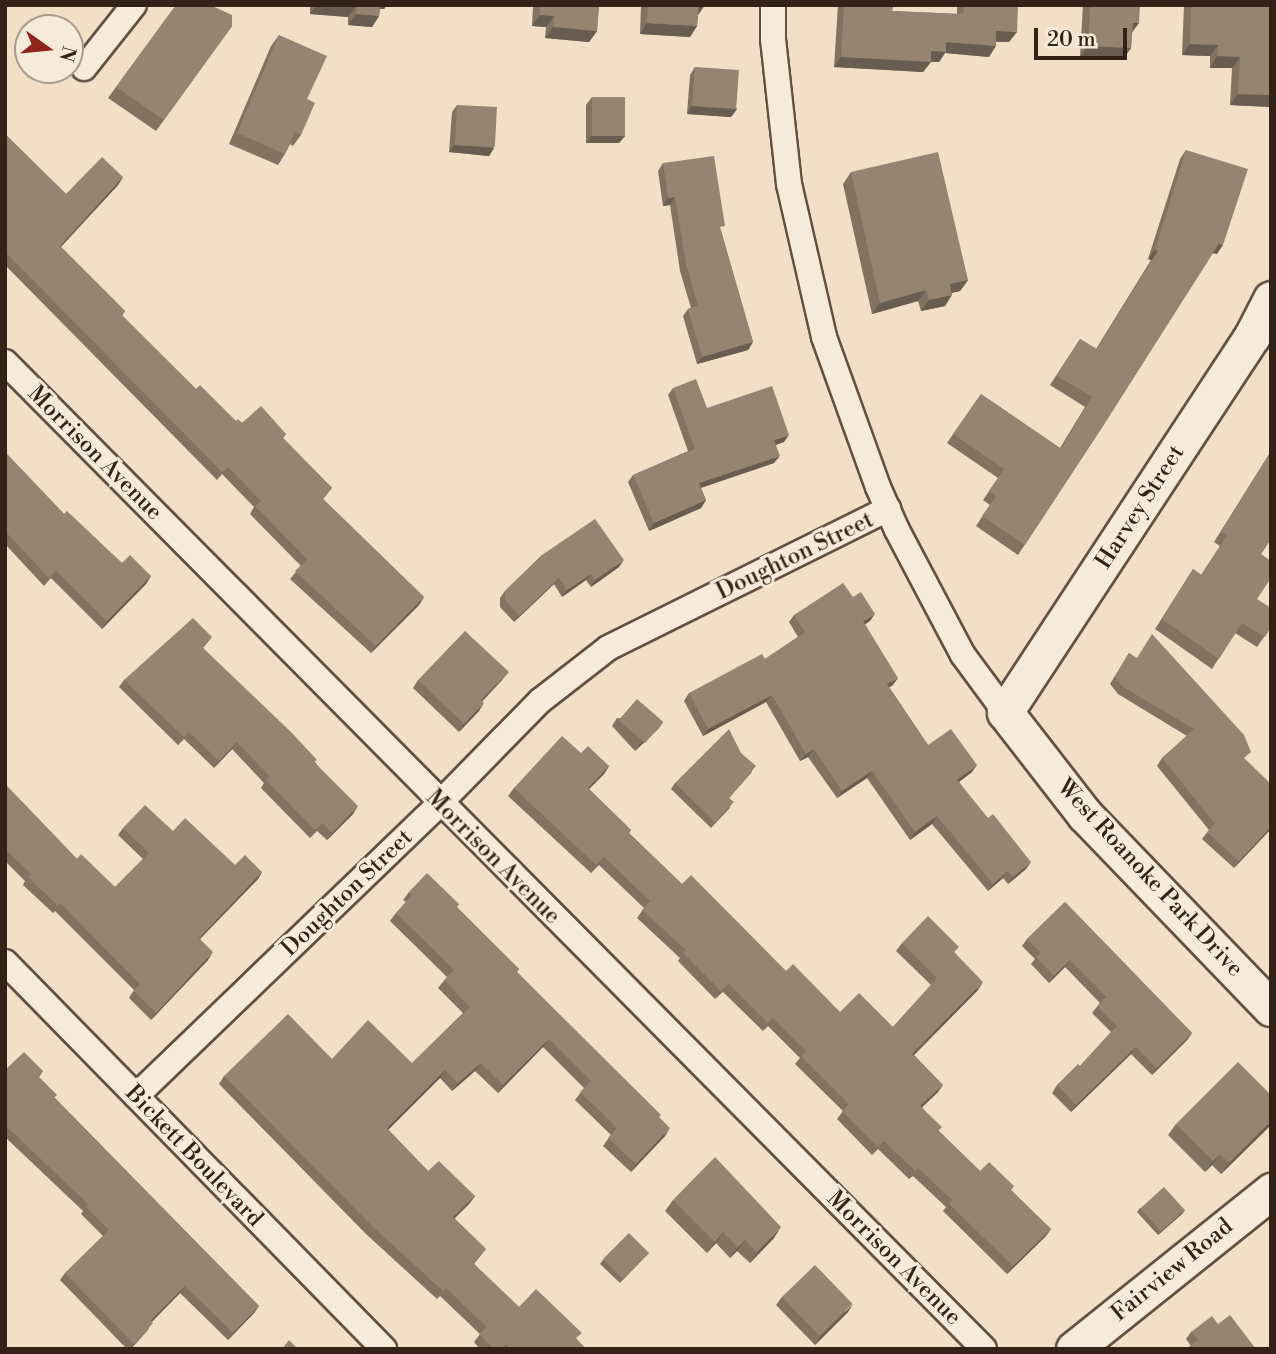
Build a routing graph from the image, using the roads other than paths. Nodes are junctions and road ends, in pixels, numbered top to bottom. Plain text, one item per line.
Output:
1 (134, 5) edge
2 (773, 5) edge
3 (85, 68) dead end
4 (1271, 299) edge
5 (1262, 343) edge
6 (5, 362) edge
7 (888, 509) junction
8 (1005, 712) junction
9 (440, 803) junction
10 (5, 962) edge
11 (1271, 1008) edge
12 (136, 1096) junction
13 (1271, 1191) edge
14 (384, 1349) edge
15 (984, 1349) edge
16 (1074, 1349) edge

1 - 3 street
2 - 7 street, West Roanoke Park Drive
4 - 5 street, Harvey Street
5 - 8 street, Harvey Street
6 - 9 street, Morrison Avenue
7 - 8 street, West Roanoke Park Drive
7 - 9 street, Doughton Street
8 - 11 street, West Roanoke Park Drive
9 - 12 street, Doughton Street
9 - 15 street, Morrison Avenue
10 - 12 street, Bickett Boulevard
12 - 14 street, Bickett Boulevard
13 - 16 street, Fairview Road

